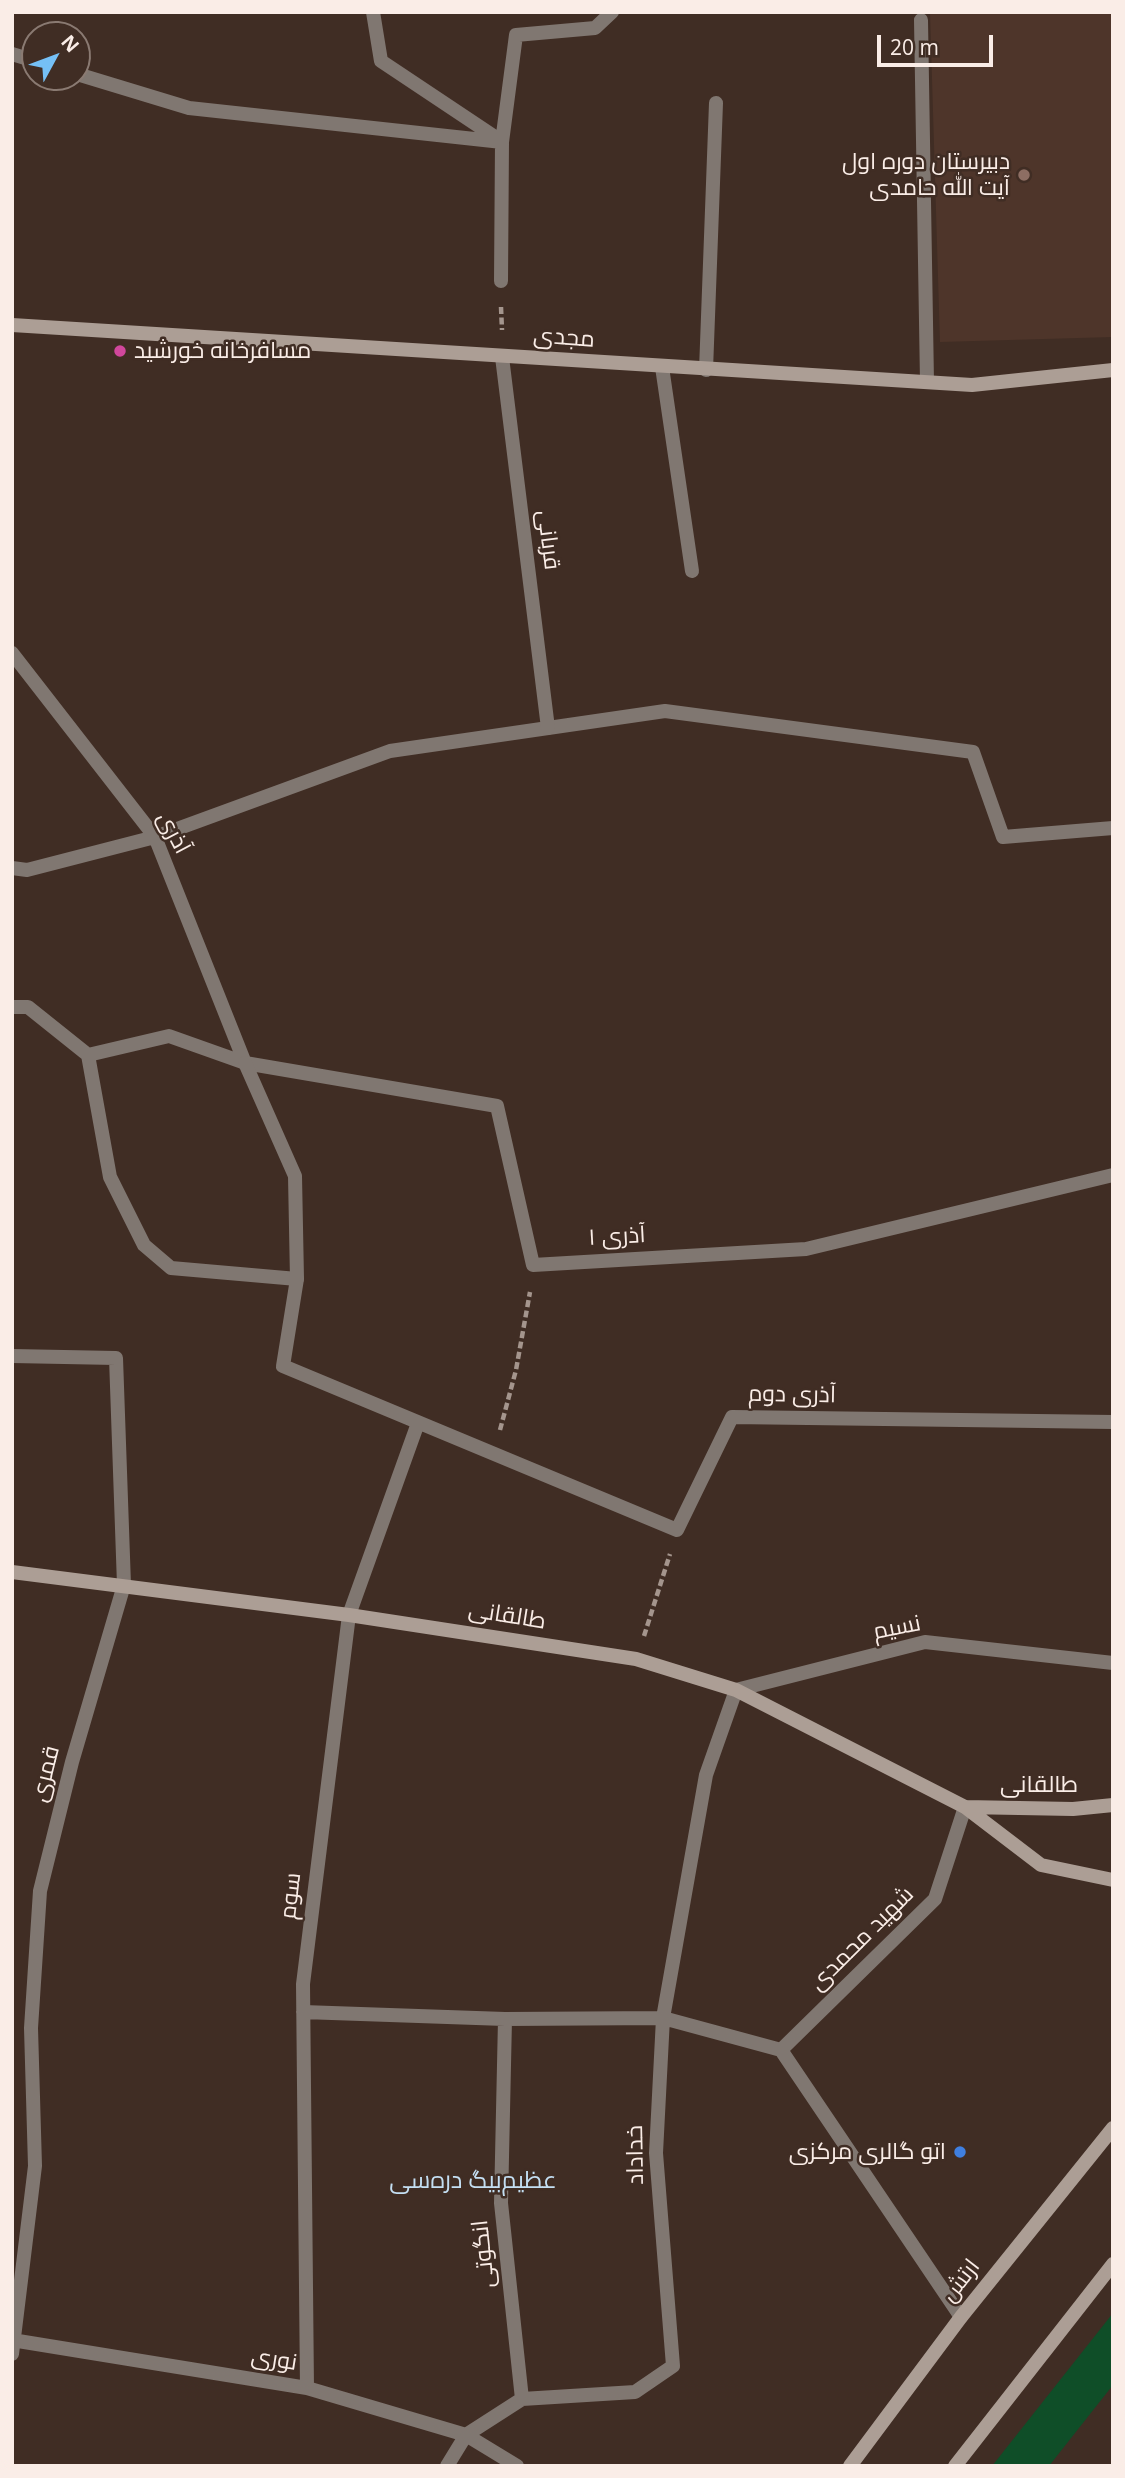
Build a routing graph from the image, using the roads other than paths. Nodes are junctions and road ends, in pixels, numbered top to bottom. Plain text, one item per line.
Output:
1 (373, 12) edge
2 (612, 12) edge
3 (921, 20) dead end
4 (91, 78) edge
5 (716, 103) dead end
6 (502, 142) junction
7 (501, 281) road end
8 (12, 325) edge
9 (502, 357) junction
10 (662, 367) junction
11 (706, 370) junction
12 (1113, 370) edge
13 (928, 382) junction
14 (692, 571) dead end
15 (12, 653) edge
16 (548, 728) junction
17 (1113, 828) edge
18 (155, 837) junction
19 (12, 868) edge
20 (12, 1007) edge
21 (88, 1055) junction
22 (245, 1063) junction
23 (1113, 1175) edge
24 (297, 1279) junction
25 (12, 1356) edge
26 (1113, 1422) edge
27 (418, 1423) junction
28 (12, 1572) edge
29 (124, 1586) junction
30 (349, 1615) junction
31 (1113, 1663) edge
32 (736, 1690) junction
33 (1113, 1805) edge
34 (965, 1807) junction
35 (1113, 1880) edge
36 (303, 2011) junction
37 (663, 2018) junction
38 (505, 2019) junction
39 (781, 2050) junction
40 (1113, 2128) edge
41 (1113, 2264) edge
42 (961, 2317) junction
43 (13, 2345) edge
44 (307, 2388) junction
45 (522, 2399) junction
46 (466, 2435) junction
47 (447, 2466) edge
48 (517, 2466) edge
49 (850, 2466) edge
50 (955, 2466) edge

1 - 6 street
2 - 6 street
3 - 13 street
4 - 6 street
5 - 11 street
6 - 7 street
8 - 9 street, مجدی
9 - 10 street, مجدی
9 - 16 street, قربانی
10 - 11 street, مجدی
10 - 14 street
11 - 13 street, مجدی
12 - 13 street, مجدی
15 - 18 street, آذری
16 - 17 street
16 - 18 street
18 - 19 street
18 - 22 street, آذری
20 - 21 street
21 - 22 street
21 - 24 street
22 - 23 street, آذری ۱
22 - 24 street, آذری
24 - 27 street, آذری
25 - 29 street, قمری
26 - 27 street, آذری دوم
27 - 30 street, سوم
28 - 29 street, طالقانی
29 - 30 street, طالقانی
29 - 43 street, قمری
30 - 32 street, طالقانی
30 - 36 street, سوم
31 - 32 street, نسیم
32 - 34 street, طالقانی
32 - 37 street, خداداد
33 - 34 street, طالقانی
34 - 35 street, طالقانی
34 - 39 street, شهید محمدی
36 - 38 street
36 - 44 street, سوم
37 - 38 street
37 - 39 street
37 - 45 street, خداداد
38 - 45 street, انگوتی
39 - 42 street
40 - 42 street, ارتش
41 - 50 street
42 - 49 street, ارتش
43 - 44 street, نوری
44 - 46 street, نوری
45 - 46 street, خداداد
46 - 47 street, خداداد
46 - 48 street, نوری

